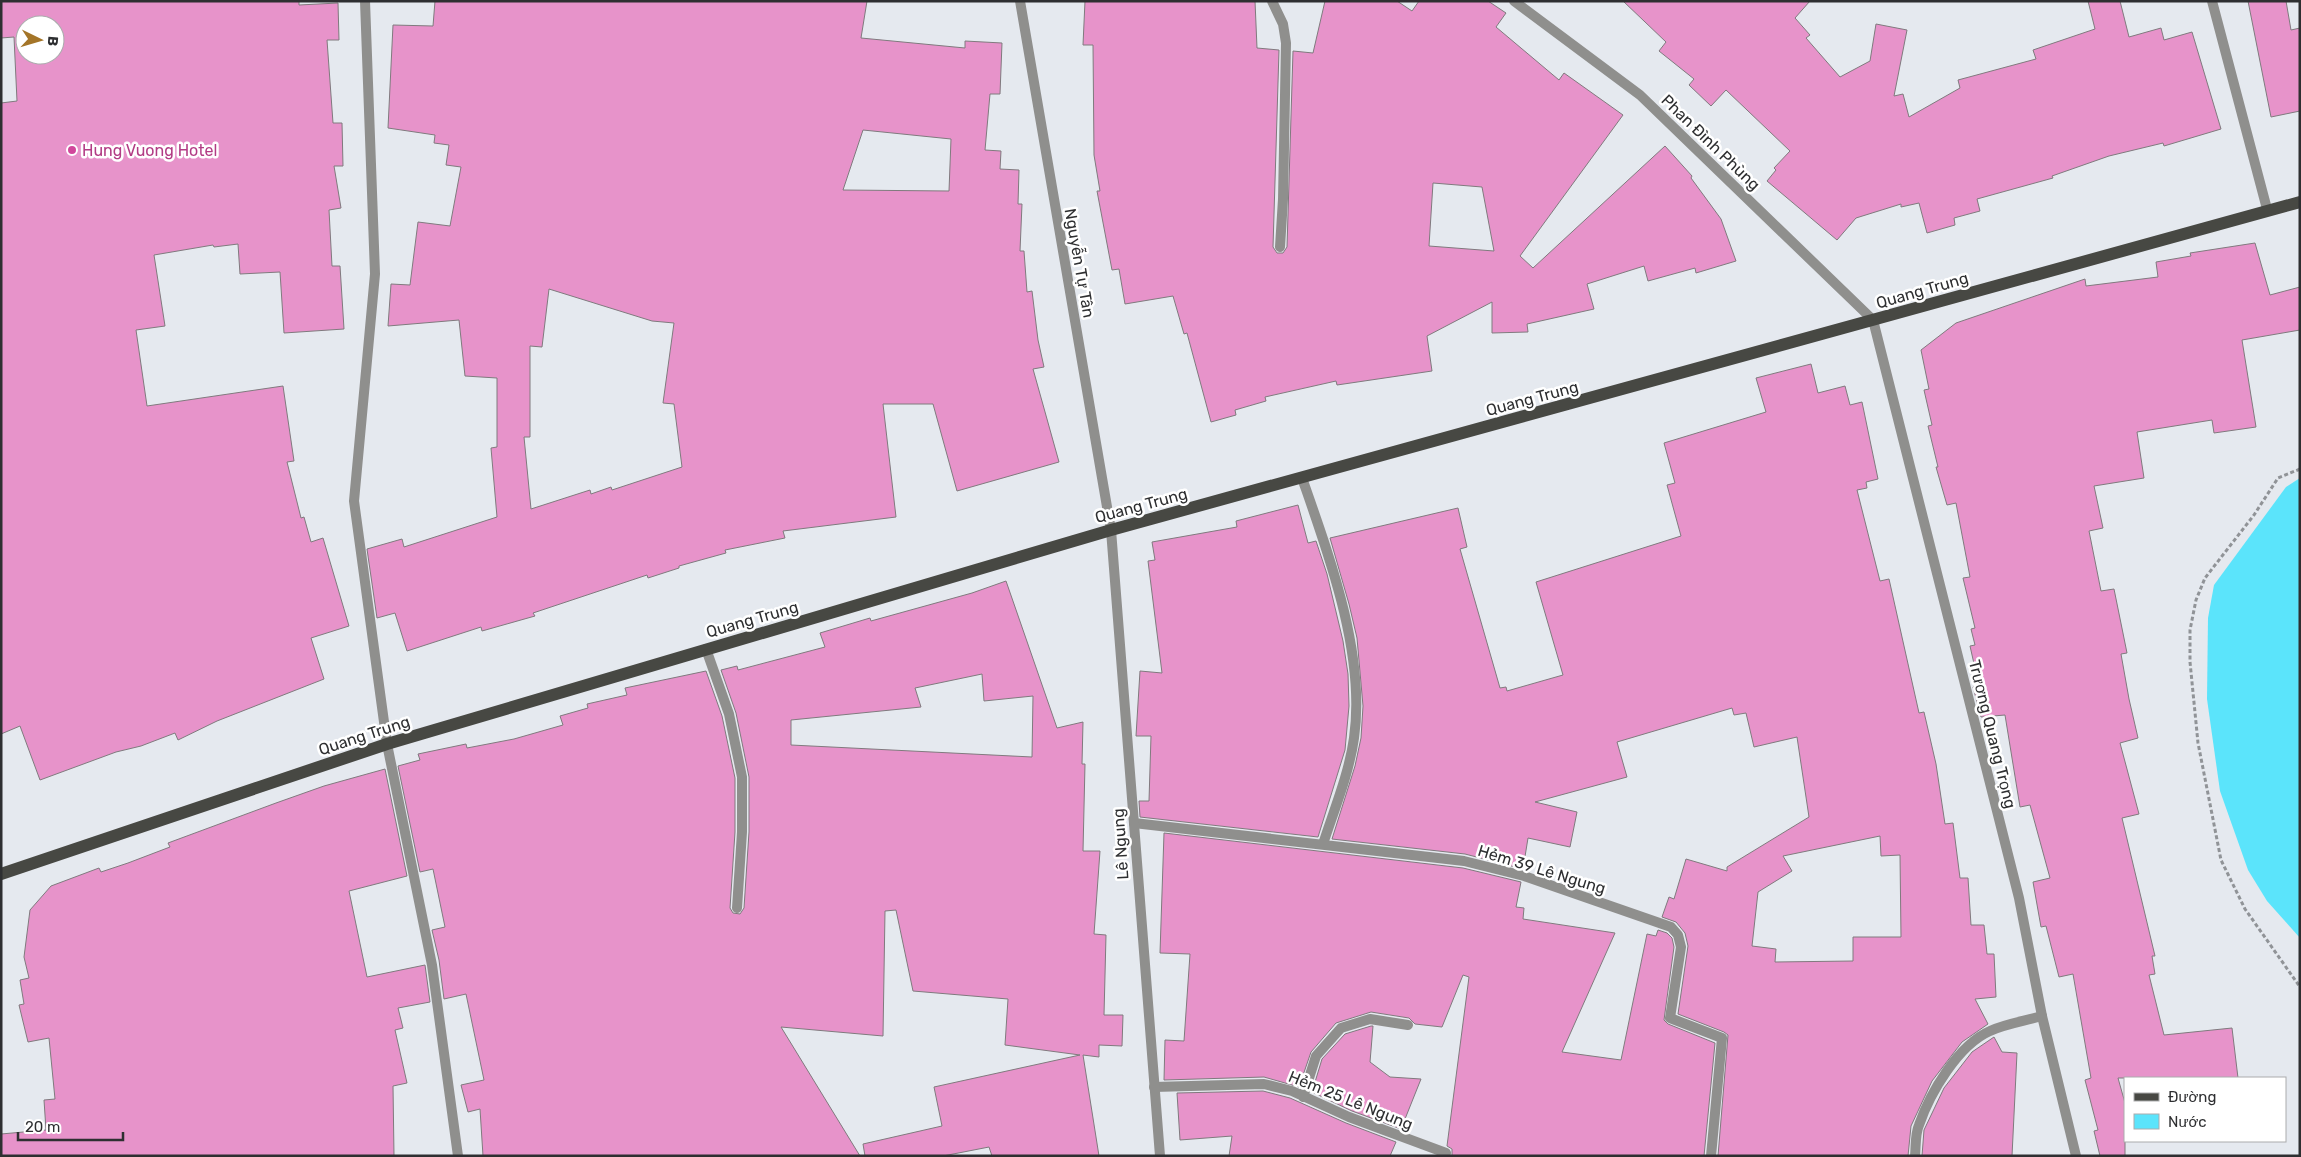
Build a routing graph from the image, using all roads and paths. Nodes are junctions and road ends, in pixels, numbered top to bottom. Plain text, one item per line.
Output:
1 (365, 1) edge
2 (1020, 1) edge
3 (1272, 1) edge
4 (1514, 1) edge
5 (2212, 1) edge
6 (2300, 202) edge
7 (2267, 209) junction
8 (1280, 247) dead end
9 (1873, 320) junction
10 (2300, 469) edge
11 (1302, 478) junction
12 (1111, 530) junction
13 (706, 649) junction
14 (387, 744) junction
15 (1134, 823) junction
16 (1323, 844) junction
17 (1, 874) edge
18 (737, 908) dead end
19 (2300, 986) edge
20 (2042, 1016) junction
21 (1408, 1025) dead end
22 (1154, 1087) junction
23 (1303, 1097) junction
24 (1446, 1153) dead end
25 (458, 1156) edge
26 (1160, 1156) edge
27 (1711, 1156) edge
28 (1915, 1156) edge
29 (2076, 1156) edge

1 - 14 street
2 - 12 street, Nguyễn Tự Tân
3 - 8 street
4 - 9 street, Phan Đình Phùng
5 - 7 street
6 - 7 main road, Quang Trung
7 - 9 main road, Quang Trung
9 - 11 main road, Quang Trung
9 - 20 street, Trương Quang Trọng
10 - 19 path
11 - 12 main road, Quang Trung
11 - 16 street
12 - 13 main road, Quang Trung
12 - 15 street, Lê Ngung
13 - 14 main road, Quang Trung
13 - 18 street
14 - 17 main road, Quang Trung
14 - 25 street
15 - 16 street, Hẻm 39 Lê Ngung
15 - 22 street, Lê Ngung
16 - 27 street, Hẻm 39 Lê Ngung
20 - 28 street
20 - 29 street, Trương Quang Trọng
21 - 23 street
22 - 23 street, Hẻm 25 Lê Ngung
22 - 26 street, Lê Ngung
23 - 24 street, Hẻm 25 Lê Ngung

